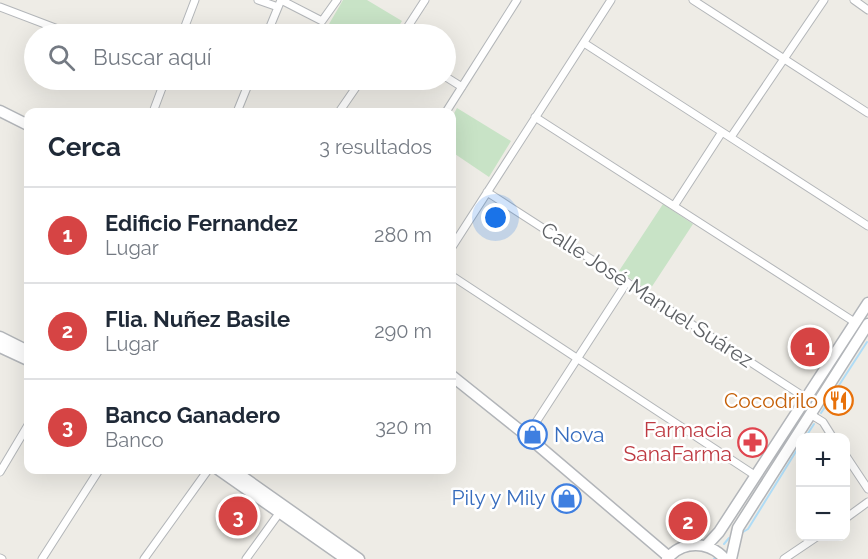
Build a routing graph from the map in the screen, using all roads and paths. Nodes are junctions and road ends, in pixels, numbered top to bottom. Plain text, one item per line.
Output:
1 (195, 0) edge
2 (258, 0) edge
3 (337, 0) edge
4 (425, 0) edge
5 (517, 0) edge
6 (611, 0) edge
7 (693, 0) edge
8 (824, 0) edge
9 (854, 0) edge
10 (279, 4) edge
11 (0, 7) edge
12 (868, 10) edge
13 (45, 24) edge
14 (186, 24) edge
15 (271, 24) edge
16 (409, 24) edge
17 (584, 43) junction
18 (785, 58) junction
19 (456, 83) edge
20 (462, 87) junction
21 (161, 90) edge
22 (246, 90) edge
23 (354, 90) edge
24 (154, 108) edge
25 (239, 108) edge
26 (342, 108) edge
27 (449, 108) edge
28 (0, 111) edge
29 (868, 113) edge
30 (536, 117) junction
31 (24, 123) edge
32 (722, 132) junction
33 (731, 137) junction
34 (487, 192) junction
35 (674, 206) junction
36 (868, 226) edge
37 (456, 241) edge
38 (456, 279) edge
39 (627, 282) junction
40 (868, 303) edge
41 (856, 323) junction
42 (866, 332) edge
43 (0, 337) edge
44 (0, 346) edge
45 (24, 349) edge
46 (24, 358) edge
47 (577, 358) junction
48 (456, 379) edge
49 (806, 398) junction
50 (810, 414) junction
51 (24, 432) edge
52 (830, 433) edge
53 (527, 436) junction
54 (850, 462) edge
55 (0, 472) edge
56 (96, 474) edge
57 (205, 474) edge
58 (225, 474) edge
59 (239, 474) edge
60 (756, 476) junction
61 (868, 489) edge
62 (868, 502) edge
63 (280, 512) junction
64 (850, 515) edge
65 (812, 541) edge
66 (706, 546) junction
67 (668, 558) edge
68 (42, 559) edge
69 (144, 559) edge
70 (246, 559) edge
71 (346, 559) edge
72 (359, 559) edge
73 (725, 559) edge
74 (731, 559) edge
75 (784, 559) edge

1 - 14 street
2 - 10 street
3 - 10 street
4 - 16 street
5 - 20 street
6 - 17 street
7 - 18 street
8 - 18 street
9 - 12 street
10 - 15 street
11 - 13 street
17 - 30 street
17 - 32 street
18 - 29 street
18 - 33 street
19 - 20 street
20 - 27 street
21 - 24 street
22 - 25 street
23 - 26 street
28 - 31 main road
30 - 34 street
30 - 35 street
32 - 33 street
32 - 35 street
33 - 36 street
34 - 37 street
34 - 39 street, Calle José Manuel Suárez
35 - 41 street
38 - 47 street
39 - 47 street
39 - 49 street, Calle José Manuel Suárez
40 - 41 main road
41 - 49 main road
42 - 50 main road
43 - 45 main road
44 - 46 main road
47 - 53 street
47 - 60 street
48 - 53 main road
49 - 60 main road
50 - 52 street
50 - 74 main road
51 - 55 street
53 - 67 main road
54 - 61 street
56 - 68 street
57 - 69 street
58 - 63 main road
59 - 72 main road
60 - 66 main road
62 - 64 street
63 - 70 street
63 - 71 main road
65 - 75 street
66 - 67 main road
66 - 73 main road

